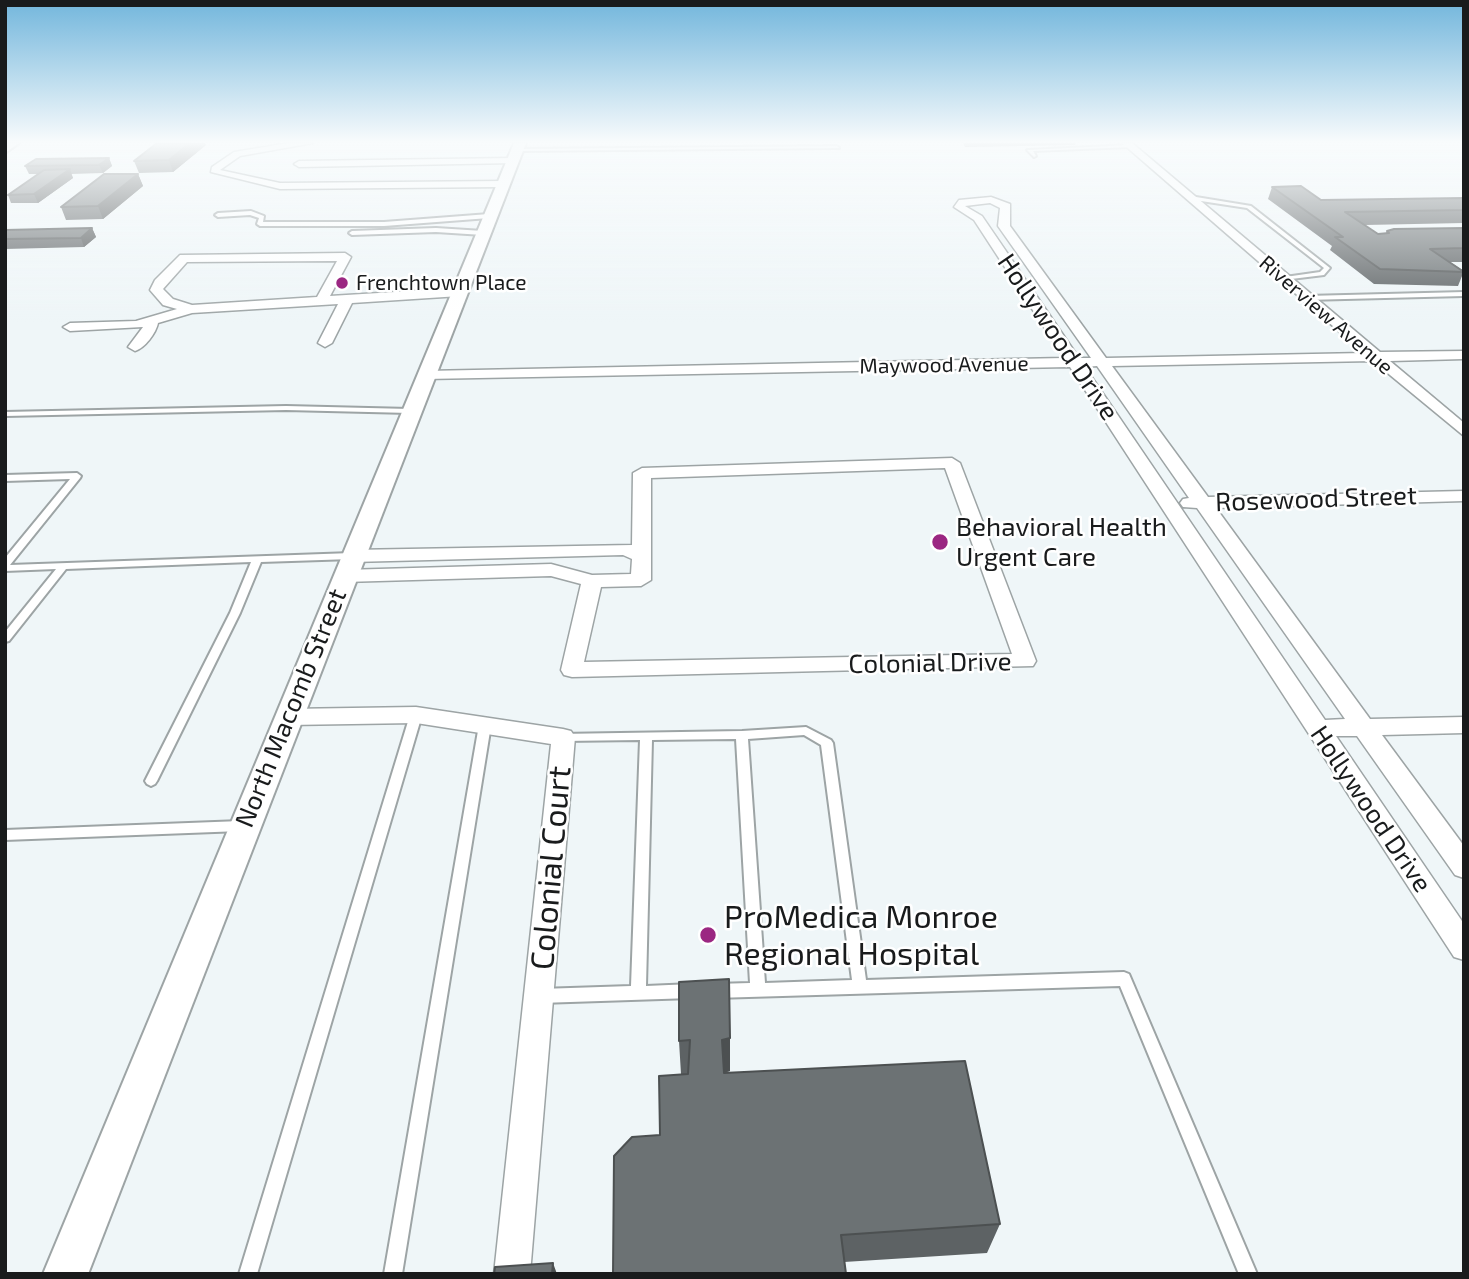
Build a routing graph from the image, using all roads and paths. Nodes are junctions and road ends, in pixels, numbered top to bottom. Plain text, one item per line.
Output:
1 (495, 203) edge
2 (962, 203) edge
3 (997, 203) edge
4 (1195, 203) edge
5 (1218, 203) edge
6 (435, 209) dead end
7 (218, 215) dead end
8 (432, 221) junction
9 (486, 225) junction
10 (352, 233) dead end
11 (1285, 279) junction
12 (460, 292) junction
13 (1464, 294) edge
14 (348, 297) junction
15 (323, 298) junction
16 (1306, 298) junction
17 (191, 309) junction
18 (151, 323) junction
19 (70, 327) dead end
20 (326, 343) dead end
21 (135, 346) dead end
22 (1464, 355) edge
23 (1373, 356) junction
24 (1103, 362) junction
25 (1076, 363) junction
26 (425, 375) junction
27 (410, 411) junction
28 (5, 414) edge
29 (1464, 431) edge
30 (5, 478) edge
31 (1464, 496) edge
32 (1168, 503) junction
33 (1200, 503) junction
34 (641, 556) junction
35 (257, 560) junction
36 (64, 565) junction
37 (5, 566) edge
38 (348, 566) junction
39 (592, 582) junction
40 (5, 639) edge
41 (416, 715) junction
42 (288, 717) junction
43 (485, 725) junction
44 (1464, 725) edge
45 (1363, 727) junction
46 (1317, 728) junction
47 (646, 736) junction
48 (742, 736) junction
49 (563, 737) junction
50 (151, 781) dead end
51 (244, 826) junction
52 (5, 835) edge
53 (1464, 867) edge
54 (1464, 948) edge
55 (860, 986) junction
56 (758, 989) junction
57 (638, 993) junction
58 (538, 996) junction
59 (65, 1274) edge
60 (248, 1274) edge
61 (393, 1274) edge
62 (512, 1274) edge
63 (1248, 1274) edge

1 - 9 street, North Macomb Street
2 - 25 street, Hollywood Drive
3 - 24 street, Hollywood Drive
4 - 11 street, Riverview Avenue
5 - 11 lane
6 - 8 lane
7 - 8 lane
8 - 9 lane
9 - 10 lane
9 - 12 street, North Macomb Street
11 - 16 street, Riverview Avenue
12 - 14 street
12 - 26 street, North Macomb Street
13 - 16 lane
14 - 15 street
14 - 20 street
15 - 17 street
15 - 17 street
16 - 23 street, Riverview Avenue
17 - 18 street
18 - 19 street
18 - 21 street
22 - 23 street, Maywood Avenue
23 - 24 street, Maywood Avenue
23 - 29 street, Riverview Avenue
24 - 25 street, Maywood Avenue
24 - 33 street, Hollywood Drive
25 - 26 street, Maywood Avenue
25 - 32 street, Hollywood Drive
26 - 27 street, North Macomb Street
27 - 28 lane
27 - 38 street, North Macomb Street
30 - 37 lane
31 - 33 street, Rosewood Street
32 - 33 street, Rosewood Street
32 - 46 street, Hollywood Drive
33 - 45 street, Hollywood Drive
34 - 38 street
34 - 39 street, Colonial Drive
34 - 39 street, Colonial Drive
35 - 36 lane
35 - 38 lane
35 - 50 lane
36 - 37 lane
36 - 40 lane
38 - 39 street, Colonial Drive
38 - 42 street, North Macomb Street
41 - 42 street, Colonial Court
41 - 43 street, Colonial Court
41 - 60 lane
42 - 51 street, North Macomb Street
43 - 49 street, Colonial Court
43 - 61 lane
44 - 45 street
45 - 46 street
45 - 53 street, Hollywood Drive
46 - 54 street, Hollywood Drive
47 - 48 lane
47 - 49 lane
47 - 57 lane
48 - 55 lane
48 - 56 lane
49 - 58 street, Colonial Court
51 - 52 lane
51 - 59 street, North Macomb Street
55 - 56 lane
55 - 63 lane
56 - 57 lane
57 - 58 lane
58 - 62 street, Colonial Court

